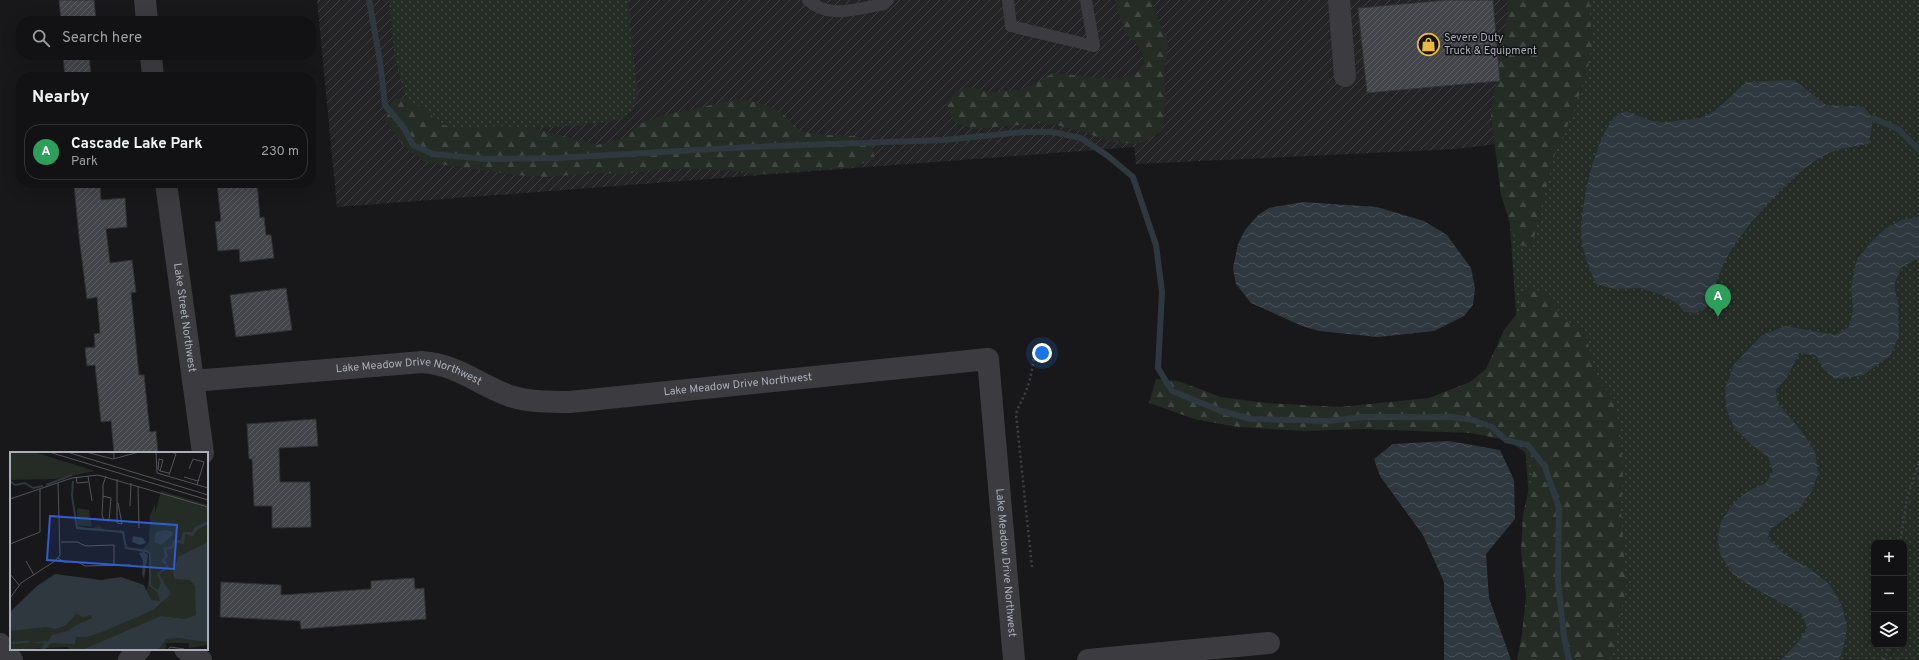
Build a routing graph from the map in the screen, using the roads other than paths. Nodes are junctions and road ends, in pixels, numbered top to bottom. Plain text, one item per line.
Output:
1 (145, 0) edge
2 (808, 0) edge
3 (888, 0) edge
4 (1008, 0) edge
5 (1086, 0) edge
6 (1339, 0) edge
7 (147, 16) edge
8 (151, 60) edge
9 (153, 72) edge
10 (1345, 76) dead end
11 (167, 188) edge
12 (193, 381) junction
13 (203, 452) edge
14 (1269, 643) dead end
15 (0, 644) edge
16 (139, 650) edge
17 (186, 650) edge
18 (12, 660) edge
19 (129, 660) edge
20 (201, 660) edge
21 (1014, 660) edge
22 (1088, 660) edge

1 - 7 street
2 - 3 lane
4 - 5 lane
6 - 10 street
8 - 9 street
11 - 12 street, Lake Street Northwest
12 - 13 street, Lake Street Northwest
12 - 21 street, Lake Meadow Drive Northwest
14 - 22 street
15 - 18 street
16 - 19 street
17 - 20 street

